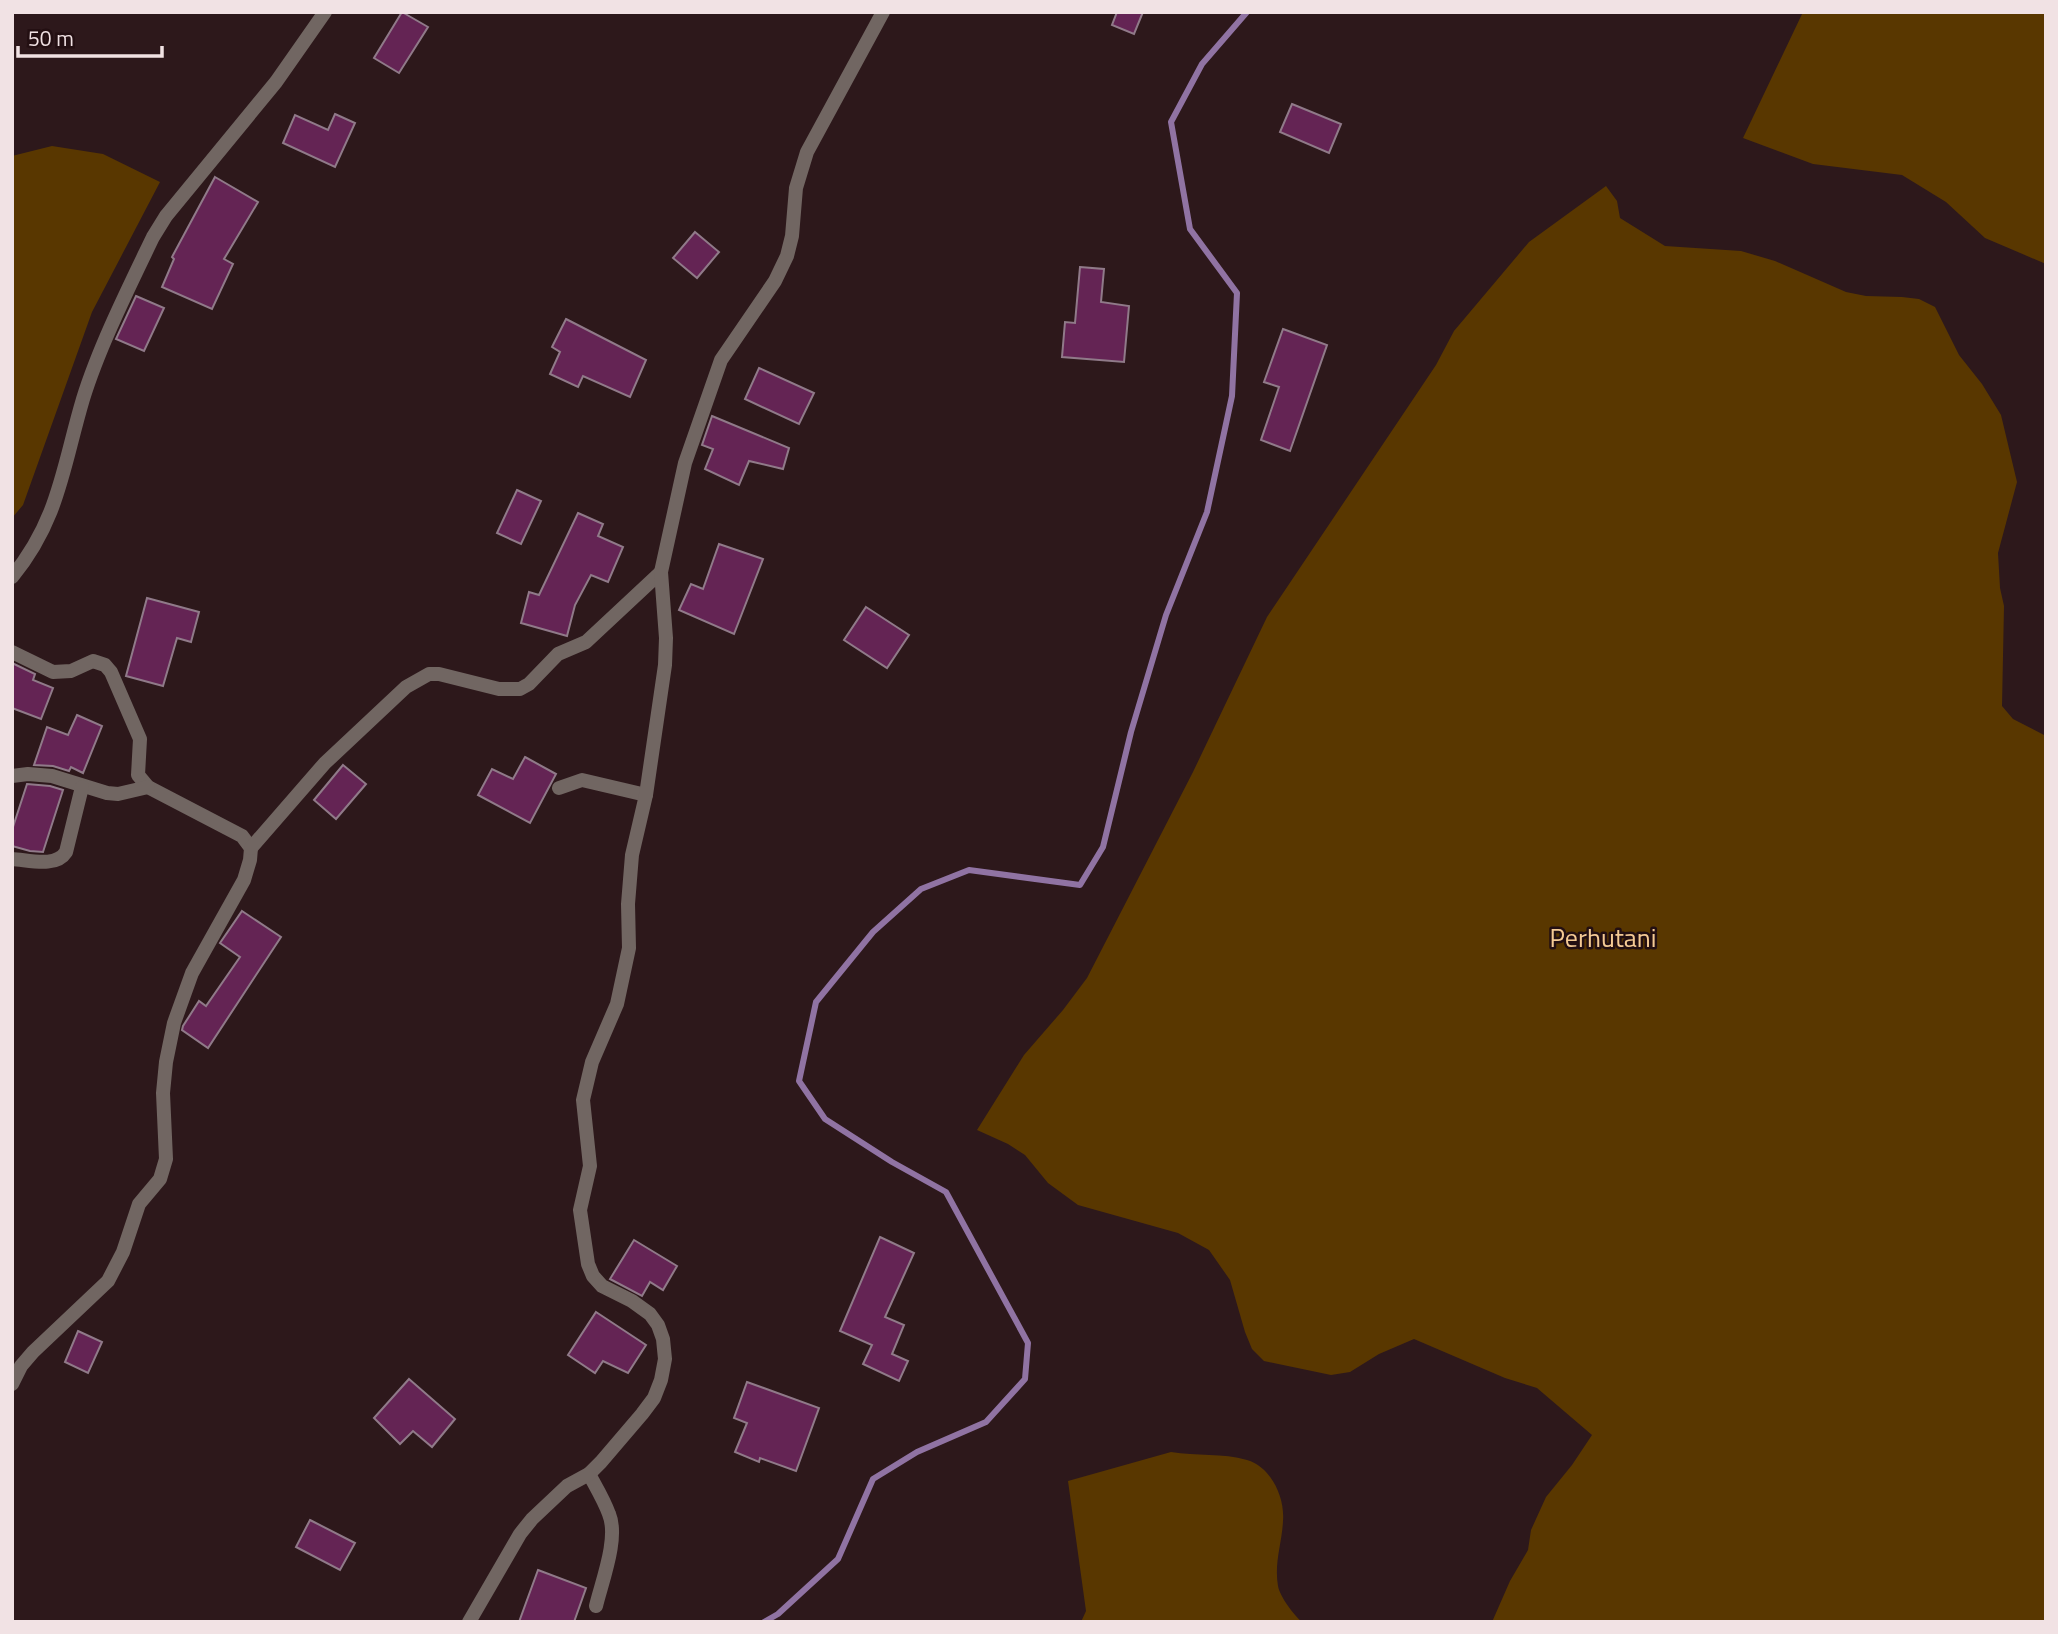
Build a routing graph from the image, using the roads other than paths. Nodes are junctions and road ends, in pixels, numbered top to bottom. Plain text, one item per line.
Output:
1 (325, 12) edge
2 (883, 12) edge
3 (661, 572) junction
4 (12, 577) edge
5 (12, 652) edge
6 (12, 776) edge
7 (82, 787) junction
8 (148, 787) junction
9 (559, 788) dead end
10 (646, 795) junction
11 (251, 848) junction
12 (12, 859) edge
13 (12, 1384) edge
14 (589, 1474) junction
15 (596, 1606) dead end
16 (469, 1622) edge

1 - 4 street
2 - 3 street
3 - 10 street
3 - 11 street
5 - 8 street
6 - 7 street
7 - 8 street
7 - 12 street
8 - 11 street
9 - 10 street
10 - 14 street
11 - 13 street
14 - 15 street
14 - 16 street

